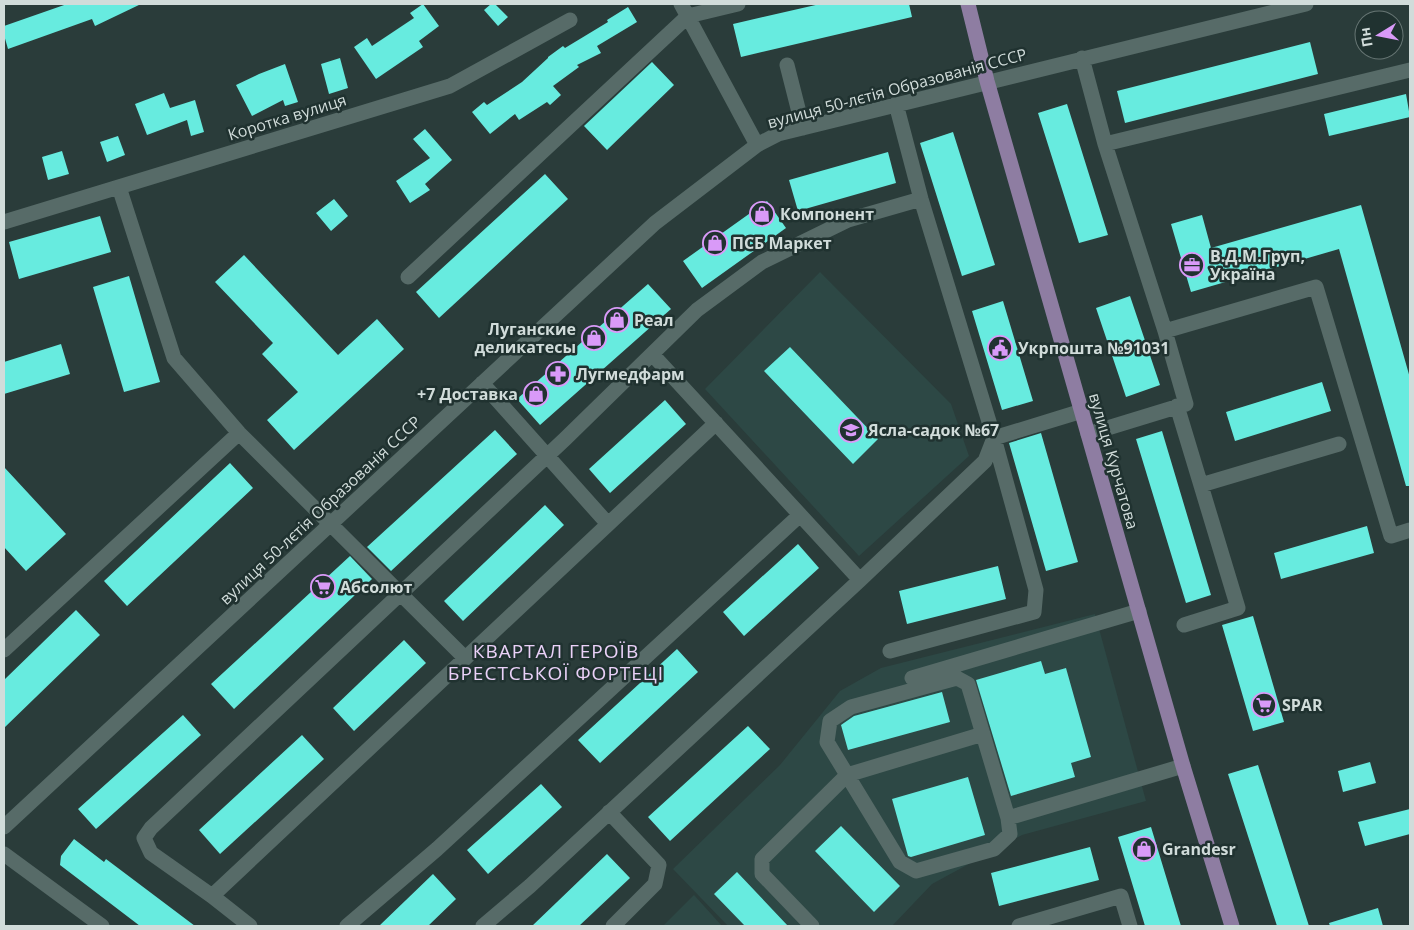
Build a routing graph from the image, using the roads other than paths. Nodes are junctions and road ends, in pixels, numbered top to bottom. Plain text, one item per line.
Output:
1 (738, 4) edge
2 (968, 4) edge
3 (1306, 4) edge
4 (684, 10) edge
5 (570, 20) dead end
6 (1082, 58) junction
7 (787, 65) dead end
8 (1410, 70) edge
9 (987, 81) junction
10 (896, 104) junction
11 (803, 128) junction
12 (1105, 144) junction
13 (757, 145) junction
14 (119, 187) junction
15 (921, 199) junction
16 (4, 222) edge
17 (408, 277) dead end
18 (1165, 331) junction
19 (652, 354) junction
20 (482, 383) junction
21 (1177, 406) junction
22 (1082, 411) junction
23 (716, 423) junction
24 (239, 433) junction
25 (1088, 434) junction
26 (994, 438) junction
27 (1339, 444) dead end
28 (547, 456) junction
29 (1201, 485) junction
30 (800, 515) junction
31 (331, 524) junction
32 (608, 524) junction
33 (1410, 530) edge
34 (860, 580) junction
35 (402, 593) junction
36 (1139, 611) junction
37 (1184, 625) dead end
38 (4, 650) edge
39 (890, 651) dead end
40 (465, 658) junction
41 (912, 678) dead end
42 (982, 734) junction
43 (1184, 766) junction
44 (847, 775) junction
45 (609, 812) junction
46 (1008, 818) junction
47 (4, 827) edge
48 (4, 854) edge
49 (212, 896) junction
50 (102, 926) edge
51 (250, 926) edge
52 (347, 926) edge
53 (483, 926) edge
54 (613, 926) edge
55 (812, 926) edge
56 (1019, 926) edge
57 (1130, 926) edge
58 (1232, 926) edge

1 - 4 street
2 - 9 main road, вулиця Курчатова
3 - 6 street, вулиця 50-лєтія Образованія СССР
4 - 13 street
4 - 17 street
5 - 14 street, Коротка вулиця
6 - 9 street, вулиця 50-лєтія Образованія СССР
6 - 12 street
7 - 11 street
8 - 12 street
9 - 10 street, вулиця 50-лєтія Образованія СССР
9 - 22 main road, вулиця Курчатова
10 - 11 street, вулиця 50-лєтія Образованія СССР
10 - 15 street
11 - 13 street, вулиця 50-лєтія Образованія СССР
12 - 18 street
13 - 20 street, вулиця 50-лєтія Образованія СССР
14 - 16 street, Коротка вулиця
14 - 24 street
15 - 19 street
15 - 26 street
18 - 21 street
18 - 33 street
19 - 23 street
19 - 28 street
20 - 28 street
20 - 31 street, вулиця 50-лєтія Образованія СССР
21 - 25 street
21 - 29 street
22 - 25 main road, вулиця Курчатова
22 - 26 street
23 - 30 street
23 - 32 street
24 - 31 street
24 - 38 street
25 - 36 main road, вулиця Курчатова
26 - 34 street
26 - 39 street
27 - 29 street
28 - 32 street
28 - 35 street
29 - 37 street
30 - 34 street
30 - 52 street
31 - 35 street
31 - 47 street, вулиця 50-лєтія Образованія СССР
32 - 40 street
34 - 45 street
35 - 40 street
35 - 49 street
36 - 41 street
36 - 43 main road, вулиця Курчатова
40 - 49 street
42 - 44 street
42 - 44 street
42 - 46 street
43 - 46 street
43 - 58 main road, вулиця Курчатова
44 - 46 street
44 - 55 street
45 - 53 street
45 - 54 street
48 - 50 street
49 - 51 street
56 - 57 street

